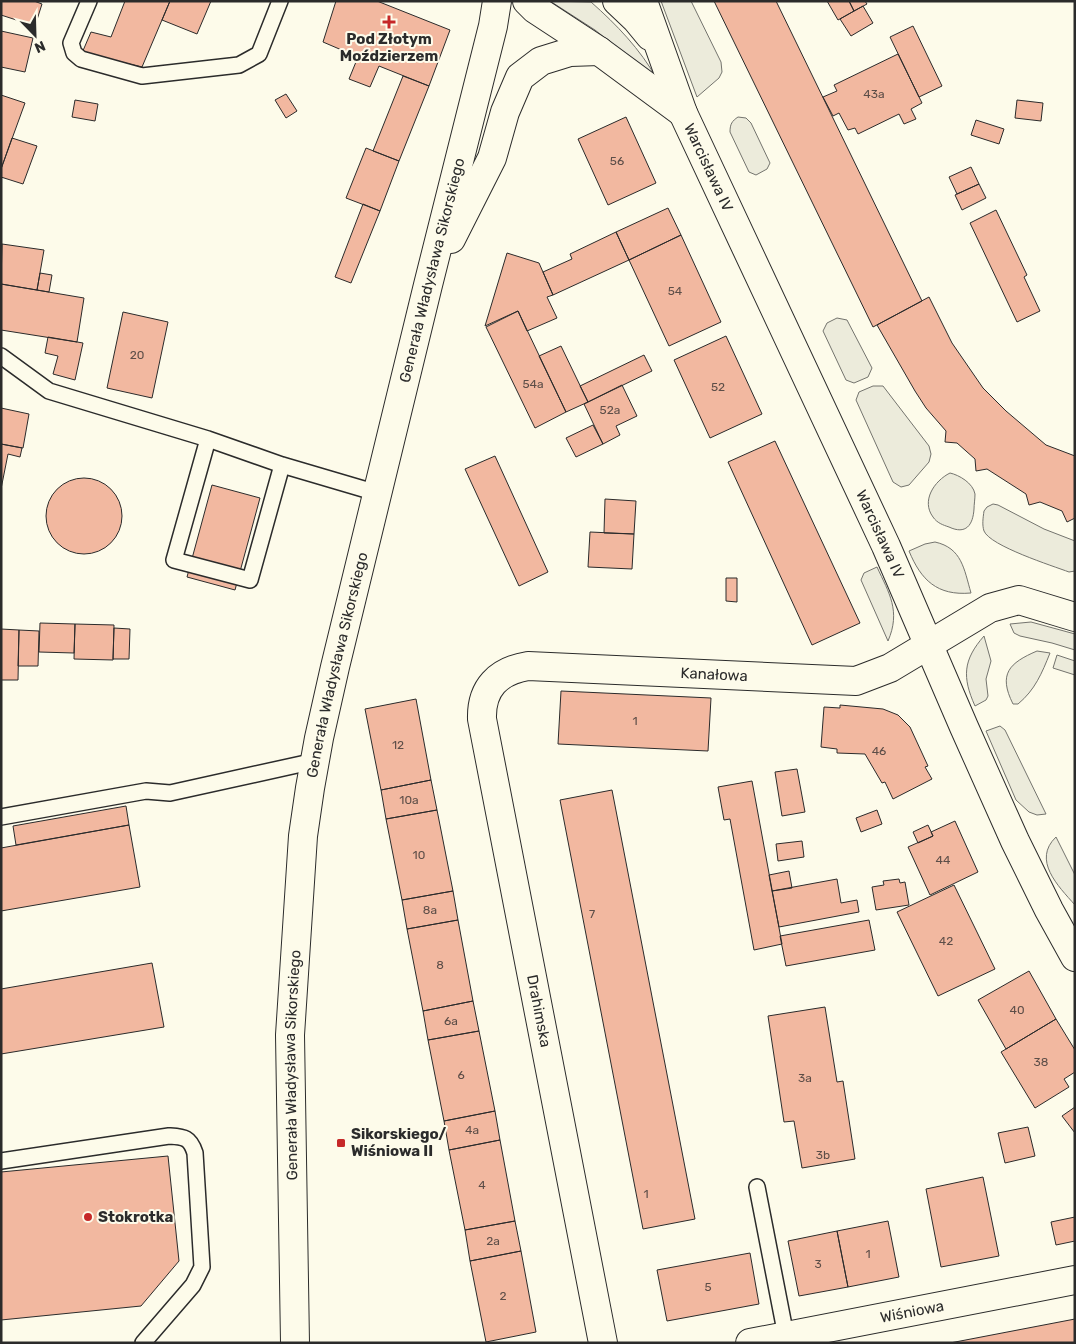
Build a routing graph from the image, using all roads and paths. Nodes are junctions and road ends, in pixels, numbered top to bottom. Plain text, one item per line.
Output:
1 (89, 1) edge
2 (280, 1) edge
3 (497, 1) edge
4 (527, 1) edge
5 (617, 1) edge
6 (643, 1) edge
7 (658, 44) junction
8 (598, 51) junction
9 (683, 113) junction
10 (428, 285) junction
11 (1, 356) edge
12 (208, 439) junction
13 (282, 465) junction
14 (377, 493) junction
15 (1075, 617) edge
16 (928, 645) junction
17 (494, 681) joint
18 (315, 761) junction
19 (1, 817) edge
20 (1075, 957) edge
21 (1, 1161) edge
22 (757, 1186) dead end
23 (1075, 1280) edge
24 (786, 1336) junction
25 (143, 1343) edge
26 (295, 1343) edge
27 (603, 1343) edge
28 (750, 1343) edge

1 - 2 lane
3 - 10 street, Generała Władysława Sikorskiego
4 - 8 street, Warcisława IV
5 - 7 street, Warcisława IV
6 - 7 street, Warcisława IV
7 - 9 street, Warcisława IV
8 - 9 street, Warcisława IV
8 - 10 street
9 - 16 street, Warcisława IV
10 - 14 street, Generała Władysława Sikorskiego
11 - 12 lane
12 - 13 lane
12 - 13 lane
13 - 14 lane
14 - 18 street, Generała Władysława Sikorskiego
15 - 16 street, Kanałowa
16 - 17 street, Kanałowa
16 - 20 street, Warcisława IV
17 - 27 street, Drahimska
18 - 19 lane
18 - 26 street, Generała Władysława Sikorskiego
21 - 25 lane
22 - 24 lane
23 - 24 street, Wiśniowa
24 - 28 street, Wiśniowa

